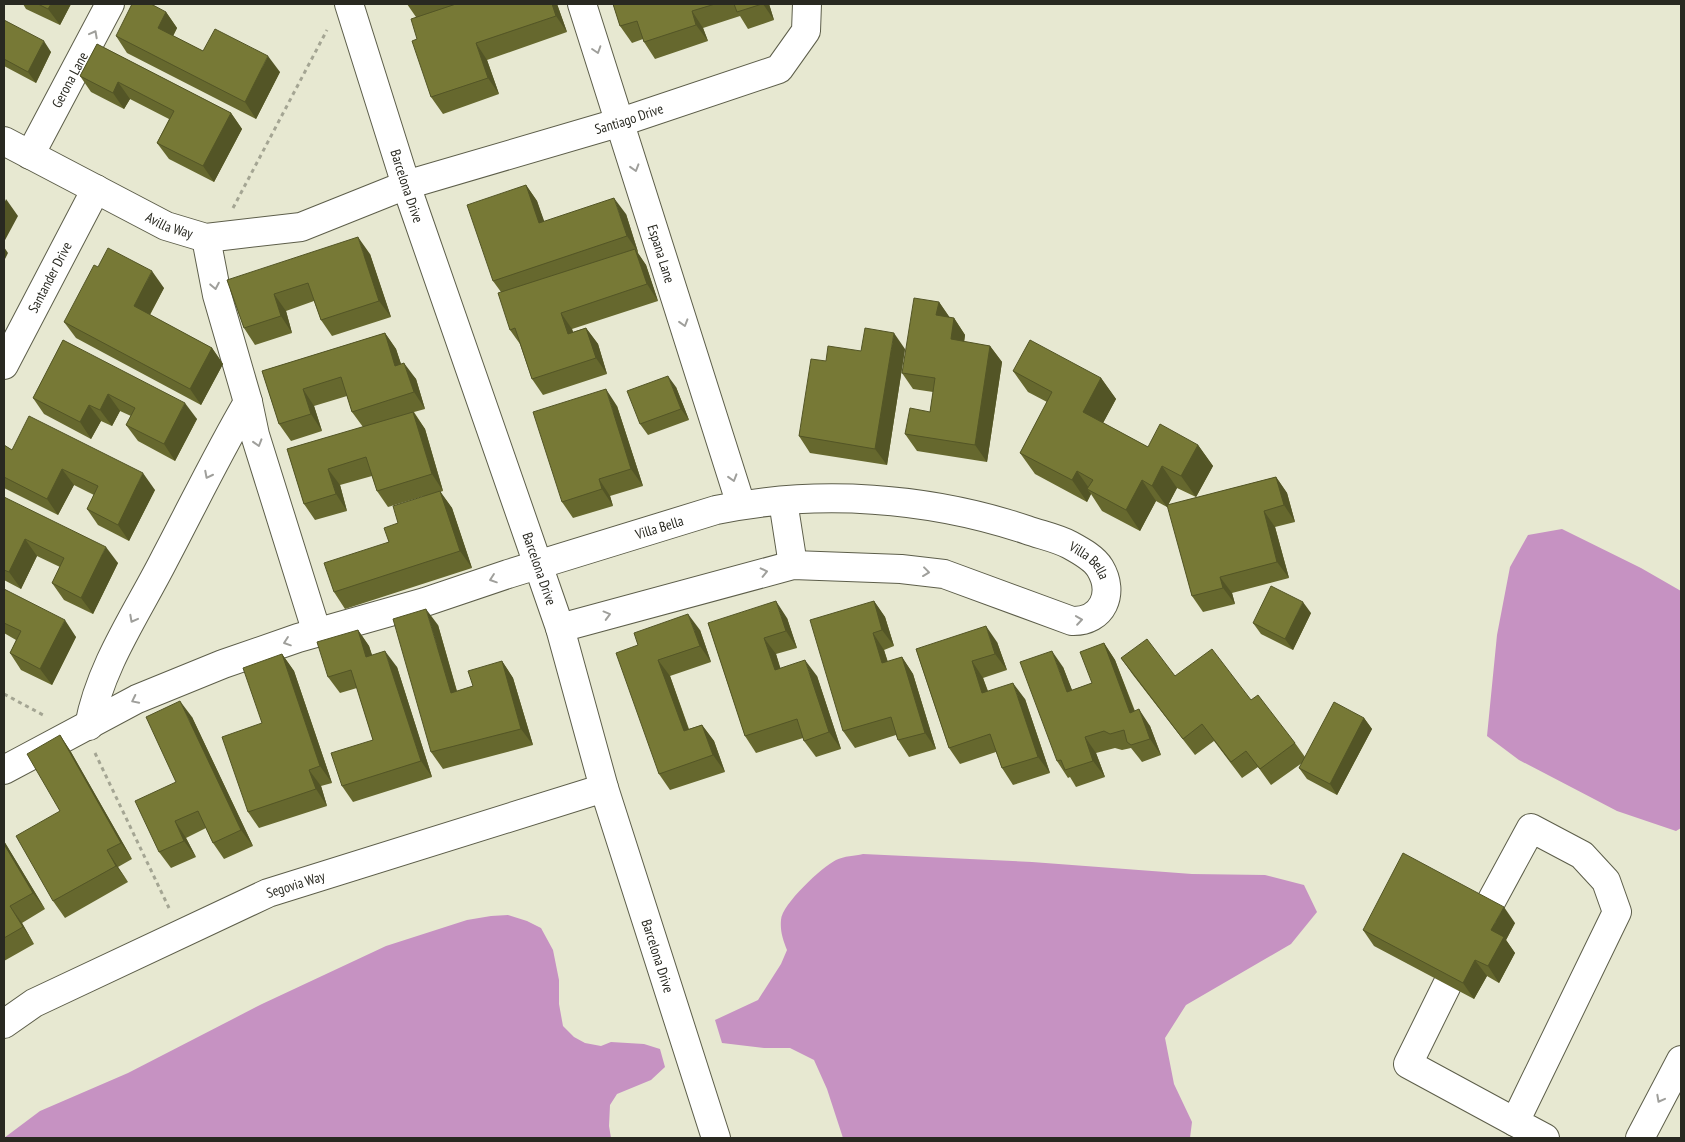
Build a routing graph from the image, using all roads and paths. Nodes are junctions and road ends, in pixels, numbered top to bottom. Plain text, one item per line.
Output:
1 (110, 4) edge
2 (349, 4) edge
3 (582, 4) edge
4 (807, 4) edge
5 (330, 25) dead end
6 (621, 122) junction
7 (4, 141) edge
8 (30, 155) junction
9 (406, 185) junction
10 (96, 189) junction
11 (232, 209) dead end
12 (206, 238) junction
13 (4, 365) edge
14 (248, 402) junction
15 (783, 501) junction
16 (741, 505) junction
17 (539, 564) junction
18 (793, 565) junction
19 (560, 628) junction
20 (317, 633) junction
21 (4, 694) edge
22 (47, 717) dead end
23 (90, 736) junction
24 (4, 770) edge
25 (604, 788) junction
26 (169, 909) dead end
27 (1487, 909) edge
28 (1447, 985) edge
29 (4, 1024) edge
30 (1681, 1060) edge
31 (1515, 1122) junction
32 (716, 1138) edge
33 (1545, 1138) edge
34 (1640, 1138) edge

8 -> 1 street, Gerona Lane
2 - 9 street, Barcelona Drive
3 -> 6 street, Espana Lane
4 - 6 street, Santiago Drive
5 - 11 path
6 - 9 street, Santiago Drive
6 -> 16 street, Espana Lane
7 - 8 street, Avilla Way
8 - 10 street, Avilla Way
9 - 12 street, Avilla Way
9 - 17 street, Barcelona Drive
10 - 12 street, Avilla Way
10 - 13 street, Santander Drive
12 -> 14 street
14 -> 20 street
14 -> 23 street
15 - 16 street, Villa Bella
15 - 18 street
18 -> 15 street, Villa Bella
16 - 17 street, Villa Bella
17 - 19 street, Barcelona Drive
17 -> 20 street, Villa Bella
19 -> 18 street, Villa Bella
19 - 25 street, Barcelona Drive
20 -> 23 street, Villa Bella
21 - 22 path
23 - 24 street, Villa Bella
23 - 26 path
25 - 29 street, Segovia Way
25 - 32 street, Barcelona Drive
27 - 31 street
28 - 31 street
30 -> 34 street
31 - 33 street

